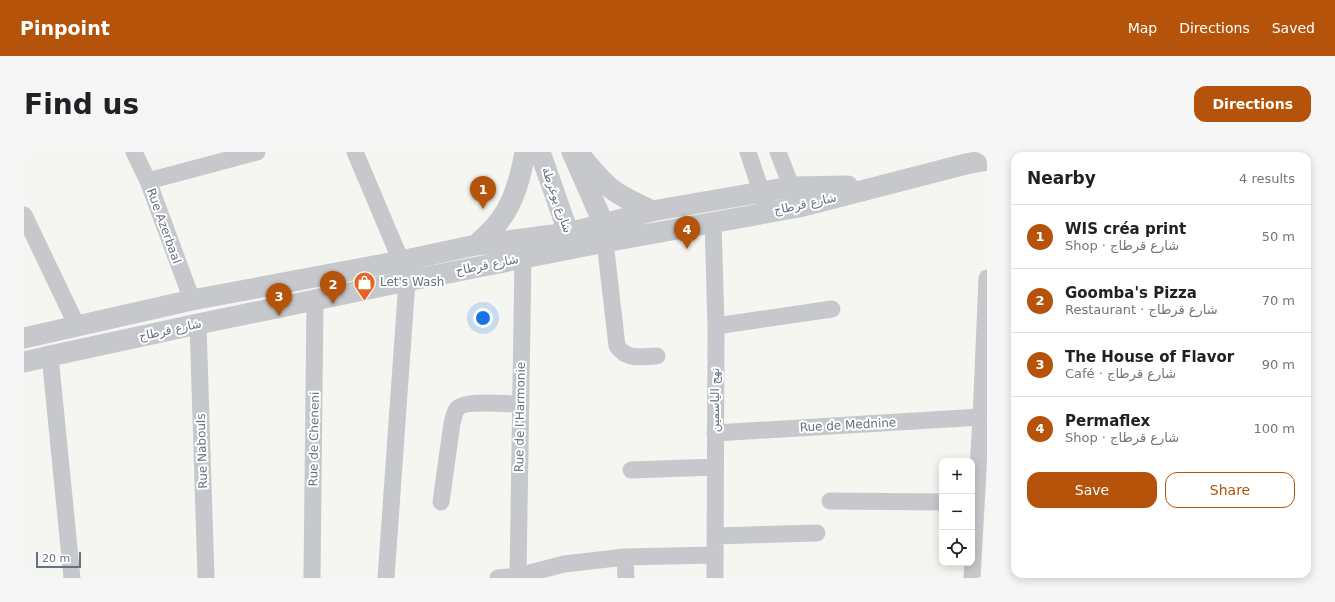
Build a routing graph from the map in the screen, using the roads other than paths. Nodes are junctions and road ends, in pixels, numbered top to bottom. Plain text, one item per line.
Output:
1 (134, 152) edge
2 (257, 152) edge
3 (355, 152) edge
4 (525, 152) edge
5 (540, 152) edge
6 (572, 152) edge
7 (578, 152) edge
8 (748, 152) edge
9 (778, 152) edge
10 (966, 158) edge
11 (987, 160) edge
12 (148, 182) junction
13 (791, 186) junction
14 (881, 186) junction
15 (761, 192) junction
16 (799, 207) junction
17 (652, 211) junction
18 (767, 212) junction
19 (24, 215) edge
20 (713, 221) junction
21 (607, 236) junction
22 (571, 240) junction
23 (476, 245) junction
24 (523, 258) junction
25 (401, 261) junction
26 (987, 278) edge
27 (407, 281) junction
28 (192, 300) junction
29 (316, 300) junction
30 (832, 309) dead end
31 (198, 324) junction
32 (77, 326) junction
33 (716, 326) junction
34 (24, 338) edge
35 (50, 356) junction
36 (657, 356) dead end
37 (24, 362) edge
38 (521, 404) junction
39 (981, 417) junction
40 (715, 433) junction
41 (715, 466) junction
42 (631, 470) dead end
43 (978, 498) edge
44 (830, 501) dead end
45 (441, 502) dead end
46 (939, 502) edge
47 (817, 534) dead end
48 (715, 536) junction
49 (714, 555) junction
50 (625, 557) junction
51 (518, 576) junction
52 (72, 578) edge
53 (206, 578) edge
54 (312, 578) edge
55 (386, 578) edge
56 (498, 578) edge
57 (626, 578) edge
58 (715, 578) edge
59 (972, 578) edge

1 - 12 street, Rue Azerbaal
2 - 12 street
3 - 25 street
4 - 23 street
5 - 22 street, شارع يوغرطة
6 - 21 street
7 - 17 street
8 - 15 street
9 - 13 street
10 - 11 street, شارع قرطاج
10 - 14 street, شارع قرطاج
12 - 28 street, Rue Azerbaal
13 - 14 street, شارع قرطاج
13 - 15 street, شارع قرطاج
13 - 16 street
14 - 16 street, شارع قرطاج
15 - 17 street, شارع قرطاج
15 - 18 street
16 - 18 street, شارع قرطاج
17 - 21 street, شارع قرطاج
18 - 20 street, شارع قرطاج
19 - 32 street
20 - 21 street, شارع قرطاج
20 - 33 street, نهج الياسمين
21 - 22 street, شارع قرطاج
21 - 36 street
22 - 23 street, شارع قرطاج
22 - 24 street, شارع قرطاج
23 - 25 street, شارع قرطاج
24 - 27 street, شارع قرطاج
24 - 38 street, Rue de l'Harmonie
25 - 27 street
25 - 28 street, شارع قرطاج
26 - 39 street
27 - 29 street, شارع قرطاج
27 - 55 street
28 - 32 street, شارع قرطاج
29 - 31 street, شارع قرطاج
29 - 54 street, Rue de Cheneni
30 - 33 street
31 - 35 street, شارع قرطاج
31 - 53 street, Rue Nabouls
32 - 34 street, شارع قرطاج
33 - 40 street, نهج الياسمين
35 - 37 street, شارع قرطاج
35 - 52 street
38 - 45 street
38 - 51 street, Rue de l'Harmonie
39 - 40 street, Rue de Mednine
39 - 43 street
40 - 41 street, نهج الياسمين
41 - 42 street
41 - 48 street, نهج الياسمين
43 - 59 street
44 - 46 street
47 - 48 street
48 - 49 street, نهج الياسمين
49 - 50 street
49 - 58 street, نهج الياسمين
50 - 51 street
50 - 57 street
51 - 56 street

